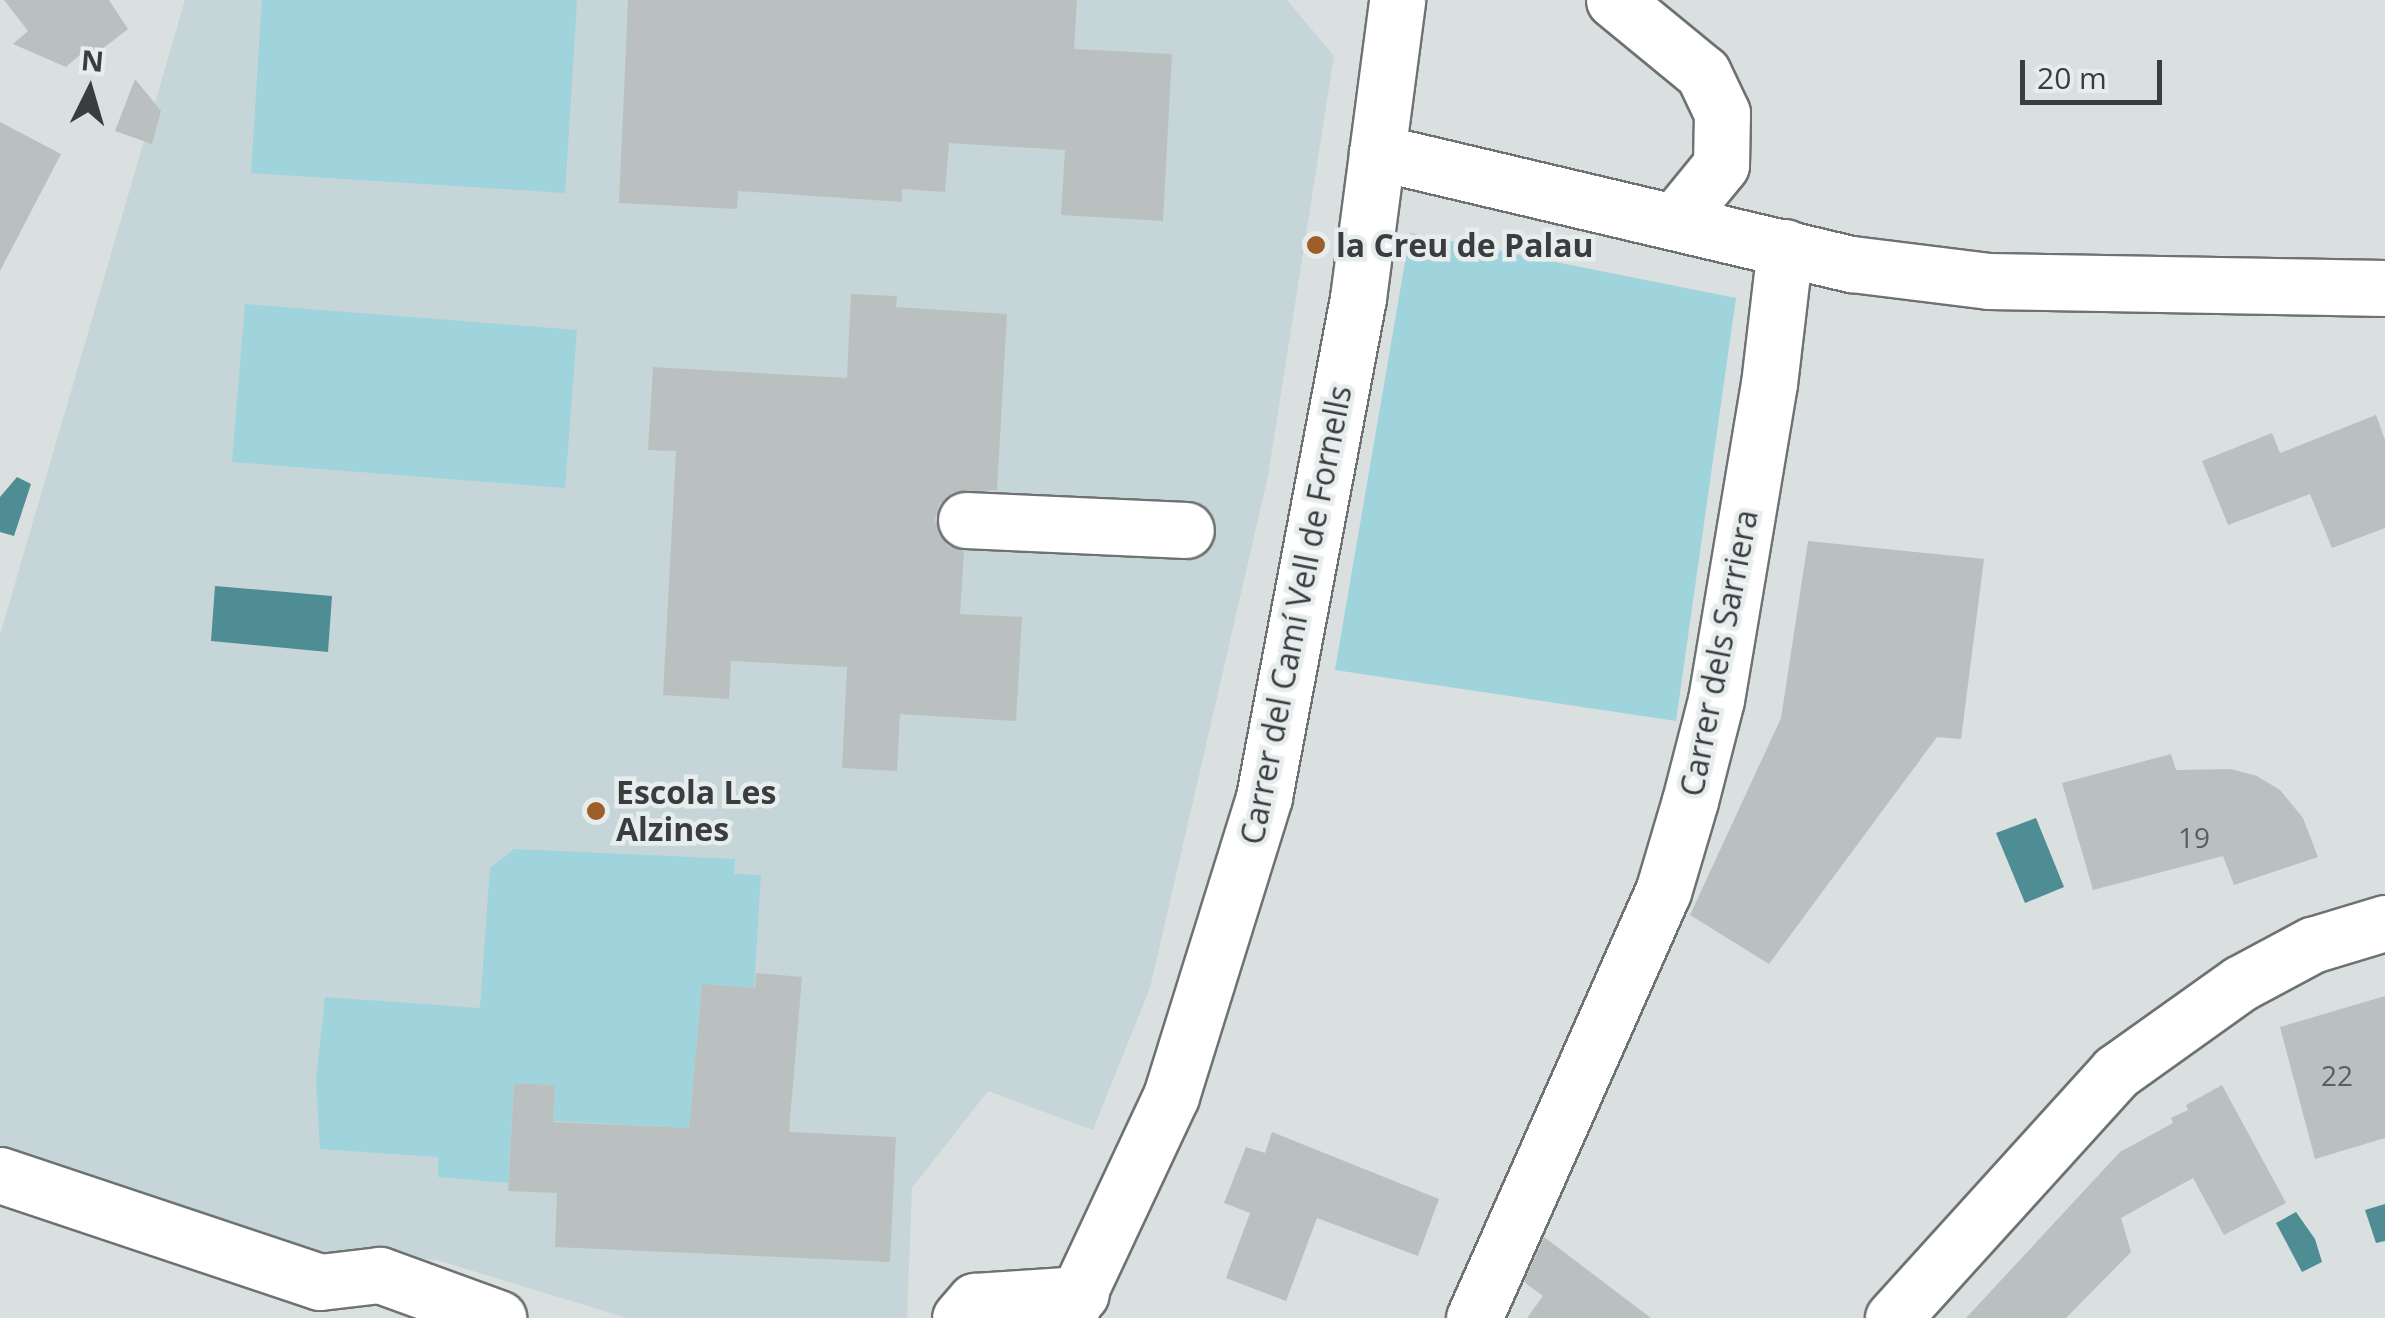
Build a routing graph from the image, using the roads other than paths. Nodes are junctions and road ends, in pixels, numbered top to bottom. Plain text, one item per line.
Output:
1 (1397, 0) edge
2 (1614, 0) edge
3 (1377, 152) junction
4 (1676, 220) junction
5 (1784, 247) junction
6 (2385, 288) edge
7 (966, 520) dead end
8 (1186, 530) dead end
9 (2385, 923) edge
10 (0, 1175) edge
11 (1074, 1306) edge
12 (498, 1318) edge
13 (960, 1318) edge
14 (1474, 1318) edge
15 (1893, 1318) edge

1 - 3 street, Carrer del Camí Vell de Fornells
2 - 4 street
3 - 4 street
3 - 11 street, Carrer del Camí Vell de Fornells
4 - 5 street
5 - 6 street
5 - 14 street, Carrer dels Sarriera
7 - 8 street
9 - 15 street
10 - 12 street
11 - 13 street

